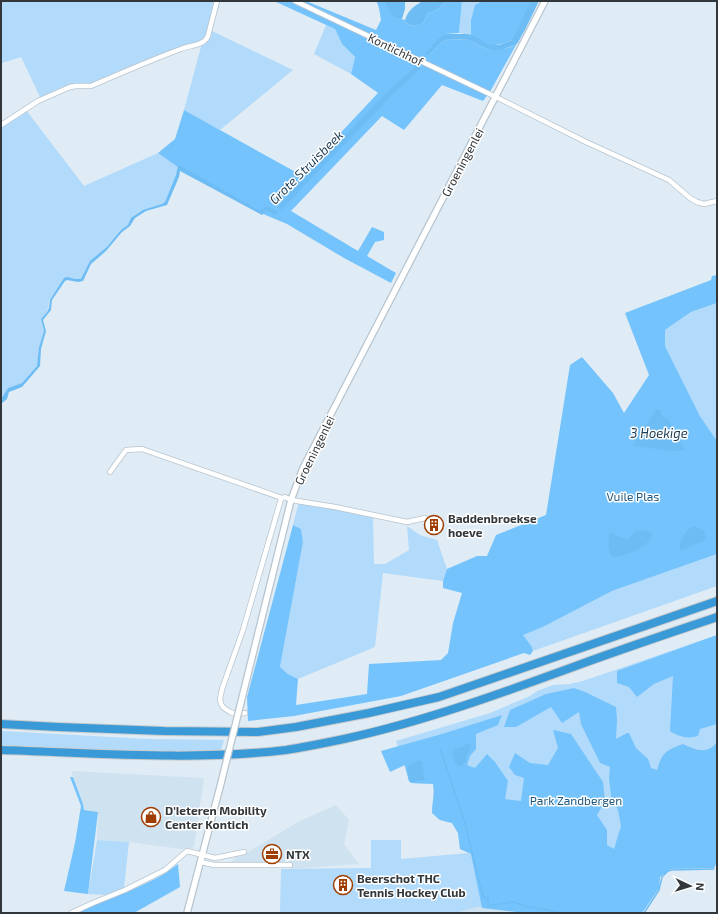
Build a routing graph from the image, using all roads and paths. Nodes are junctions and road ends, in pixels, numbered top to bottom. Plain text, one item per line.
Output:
1 (217, 1) edge
2 (295, 1) edge
3 (546, 1) edge
4 (496, 97) junction
5 (1, 125) edge
6 (717, 201) edge
7 (110, 472) dead end
8 (282, 498) junction
9 (291, 500) junction
10 (425, 518) dead end
11 (717, 601) edge
12 (717, 617) edge
13 (245, 713) dead end
14 (1, 724) edge
15 (1, 750) edge
16 (244, 852) dead end
17 (203, 856) junction
18 (201, 862) junction
19 (290, 865) dead end
20 (71, 913) edge
21 (187, 913) edge

1 - 5 street
2 - 4 street, Kontichhof
3 - 4 street, Groeningenlei
4 - 6 street
4 - 9 street, Groeningenlei
7 - 8 street
8 - 9 street
8 - 13 street
9 - 10 street
9 - 17 street, Groeningenlei, bridge
11 - 14 highway
12 - 15 highway
16 - 17 street
17 - 18 street, Groeningenlei
17 - 20 street
18 - 19 street
18 - 21 street, Groeningenlei

